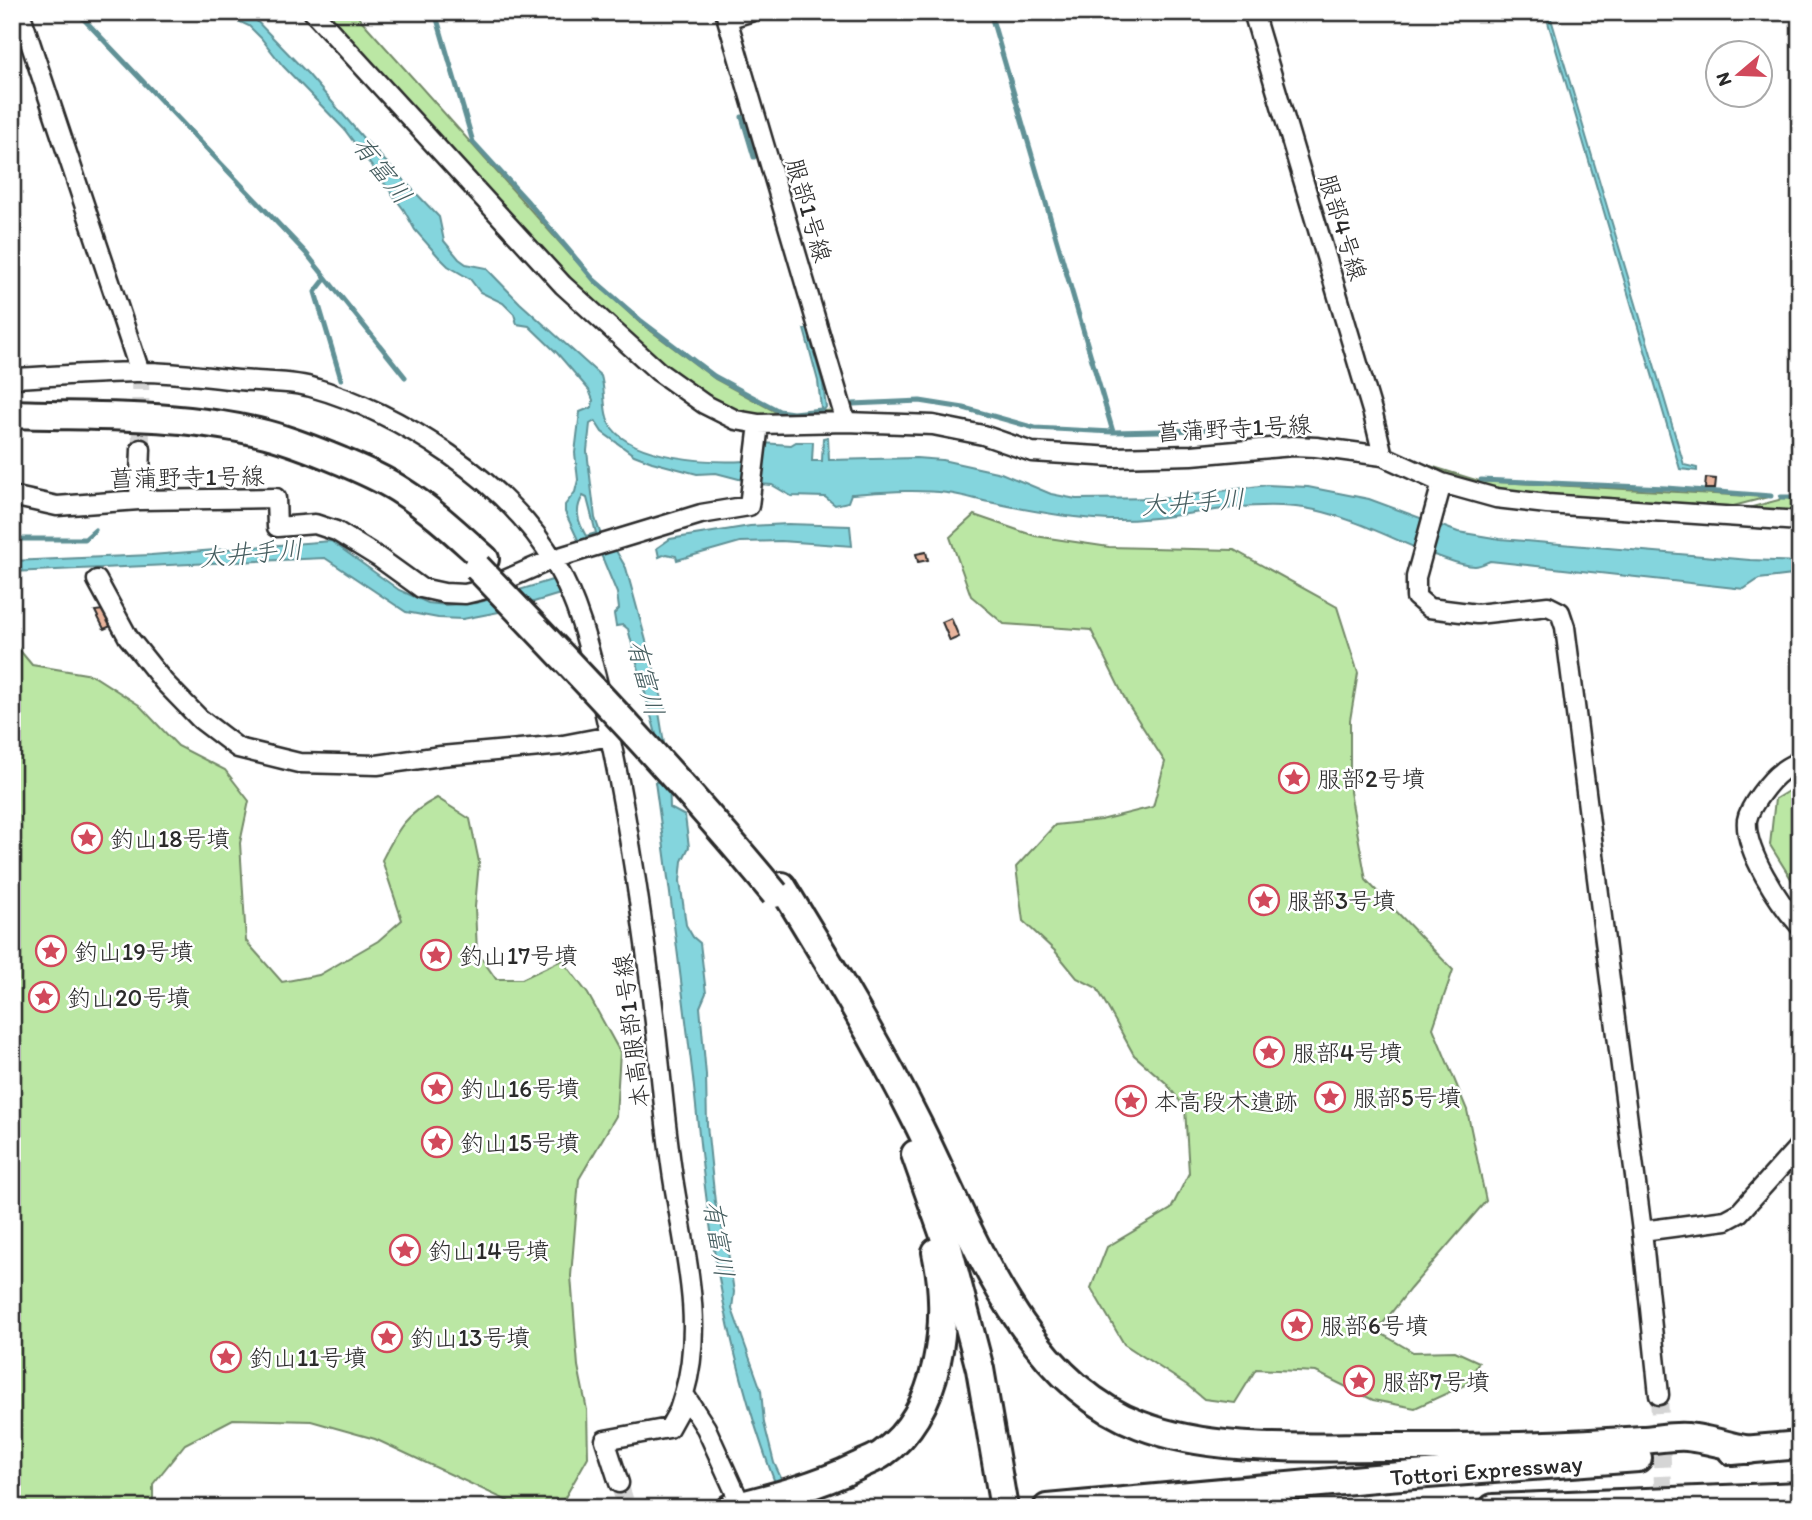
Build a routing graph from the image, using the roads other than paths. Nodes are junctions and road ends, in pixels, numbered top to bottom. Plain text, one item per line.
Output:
1 (20, 12) edge
2 (313, 12) edge
3 (750, 12) edge
4 (1253, 12) edge
5 (726, 16) edge
6 (140, 372) junction
7 (12, 378) edge
8 (12, 414) edge
9 (846, 422) junction
10 (12, 424) edge
11 (758, 429) junction
12 (141, 449) tunnel mouth
13 (1383, 456) junction
14 (1439, 491) junction
15 (12, 496) edge
16 (139, 500) junction
17 (1800, 521) edge
18 (559, 558) junction
19 (481, 563) junction
20 (97, 580) dead end
21 (610, 736) junction
22 (1800, 761) edge
23 (779, 890) junction
24 (1800, 926) edge
25 (905, 1128) junction
26 (1800, 1145) edge
27 (955, 1205) junction
28 (1642, 1231) junction
29 (684, 1394) junction
30 (1659, 1395) tunnel mouth
31 (1800, 1445) edge
32 (1749, 1450) junction
33 (619, 1483) tunnel mouth
34 (1800, 1496) edge
35 (738, 1502) edge
36 (1004, 1508) edge
37 (1020, 1508) edge
38 (1047, 1508) edge
39 (1493, 1508) edge

1 - 6 street
2 - 11 street, 菖蒲野寺1号線
3 - 5 street
4 - 13 street, 服部4号線
5 - 9 street, 服部1号線
6 - 7 street, 本高服部1号線
6 - 18 street, 本高服部1号線
8 - 19 highway
9 - 11 street, 菖蒲野寺1号線
9 - 13 street, 菖蒲野寺1号線
10 - 19 highway
11 - 18 street
12 - 16 street
13 - 14 street, 菖蒲野寺1号線
14 - 17 street, 菖蒲野寺1号線
14 - 28 street
15 - 16 street, 菖蒲野寺1号線
16 - 18 street, 菖蒲野寺1号線
18 - 21 street, 本高服部1号線
19 - 23 highway, bridge
20 - 21 street
21 - 29 street, 本高服部1号線
22 - 24 street
23 - 25 highway
23 - 27 highway
25 - 35 highway
25 - 36 highway
26 - 28 street
27 - 32 highway
27 - 37 highway
28 - 30 street
29 - 33 street, 本高服部1号線
29 - 35 street
31 - 32 highway, Tottori Expressway
32 - 38 highway, Tottori Expressway
34 - 39 highway, Tottori Expressway

